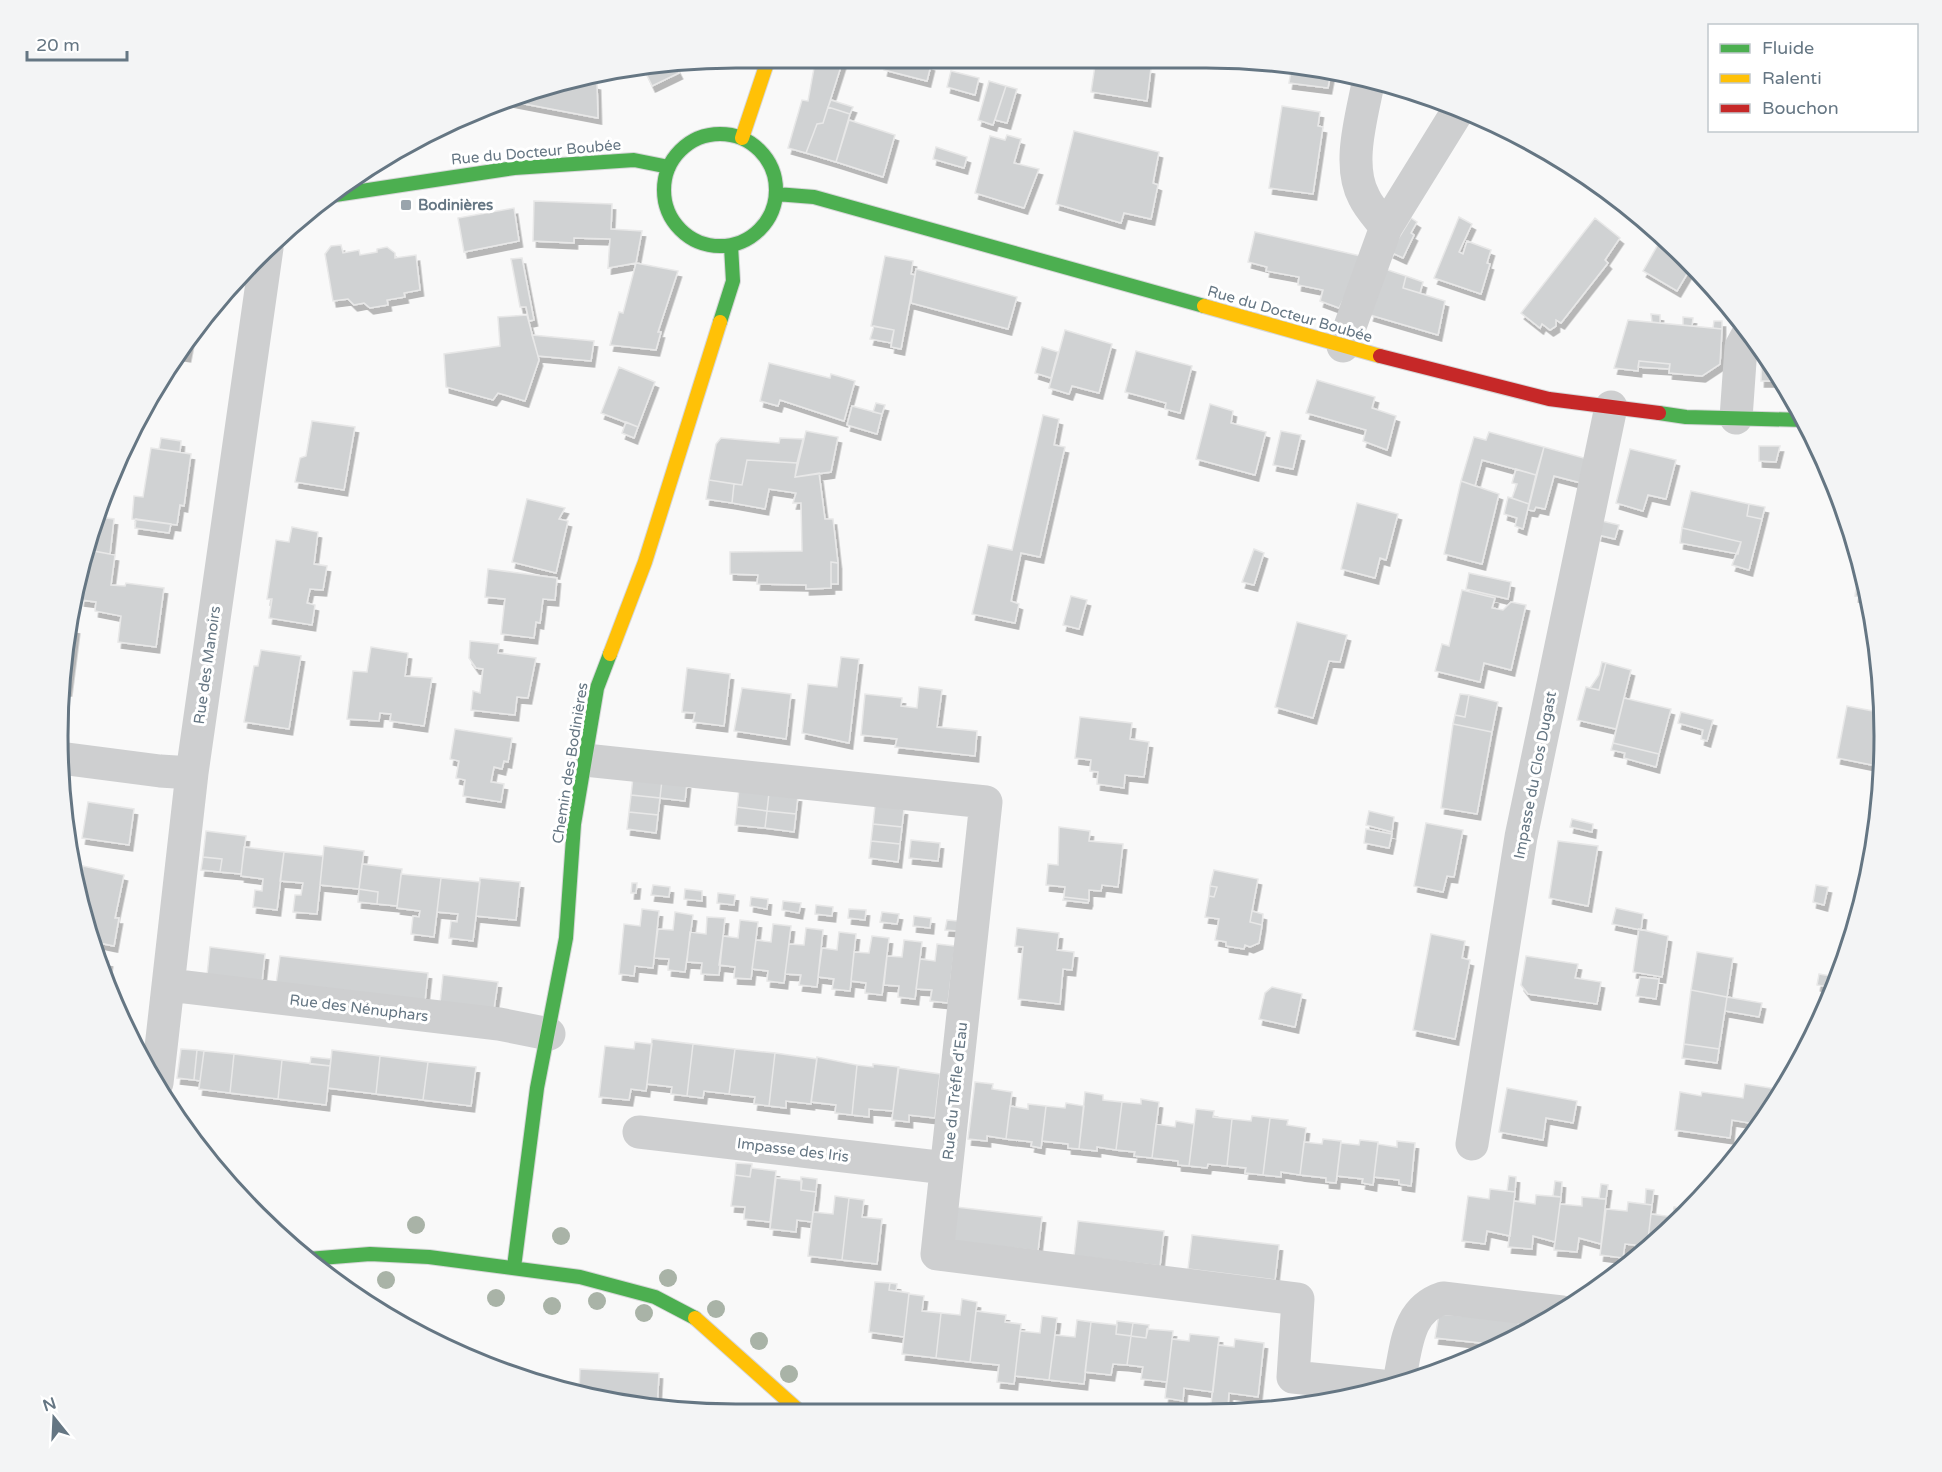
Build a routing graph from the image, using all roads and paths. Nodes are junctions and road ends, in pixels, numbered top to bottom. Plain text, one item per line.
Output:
1 (765, 68) edge
2 (1367, 87) edge
3 (1455, 115) edge
4 (742, 138) junction
5 (669, 167) junction
6 (347, 193) edge
7 (777, 194) junction
8 (1386, 227) junction
9 (731, 246) junction
10 (265, 261) edge
11 (1744, 340) edge
12 (1342, 346) junction
13 (1611, 407) junction
14 (1736, 418) junction
15 (1795, 420) edge
16 (69, 759) edge
17 (585, 760) junction
18 (192, 772) junction
19 (169, 985) junction
20 (549, 1034) junction
21 (158, 1071) edge
22 (639, 1132) dead end
23 (1472, 1144) dead end
24 (946, 1168) junction
25 (319, 1258) edge
26 (514, 1267) junction
27 (1548, 1310) edge
28 (1400, 1375) edge
29 (1368, 1385) edge
30 (791, 1404) edge

1 - 4 street
2 - 8 street
3 - 8 street
4 - 5 street
4 - 7 street
5 - 6 street, Rue du Docteur Boubée
5 - 9 street
7 - 9 street
7 - 12 street, Rue du Docteur Boubée
8 - 12 street
9 - 17 street, Chemin des Bodinières
10 - 18 street, Rue des Manoirs
11 - 14 street
12 - 13 street, Rue du Docteur Boubée
13 - 14 street, Rue du Docteur Boubée
13 - 23 street, Impasse du Clos Dugast
14 - 15 street, Rue du Docteur Boubée
16 - 18 street
17 - 20 street, Chemin des Bodinières
17 - 24 street, Rue du Trèfle d'Eau
18 - 19 street, Rue des Manoirs
19 - 20 street, Rue des Nénuphars
19 - 21 street, Rue des Manoirs
20 - 26 street, Chemin des Bodinières
22 - 24 street, Impasse des Iris
24 - 29 street, Rue du Trèfle d'Eau
25 - 26 street
26 - 30 street
27 - 28 street

